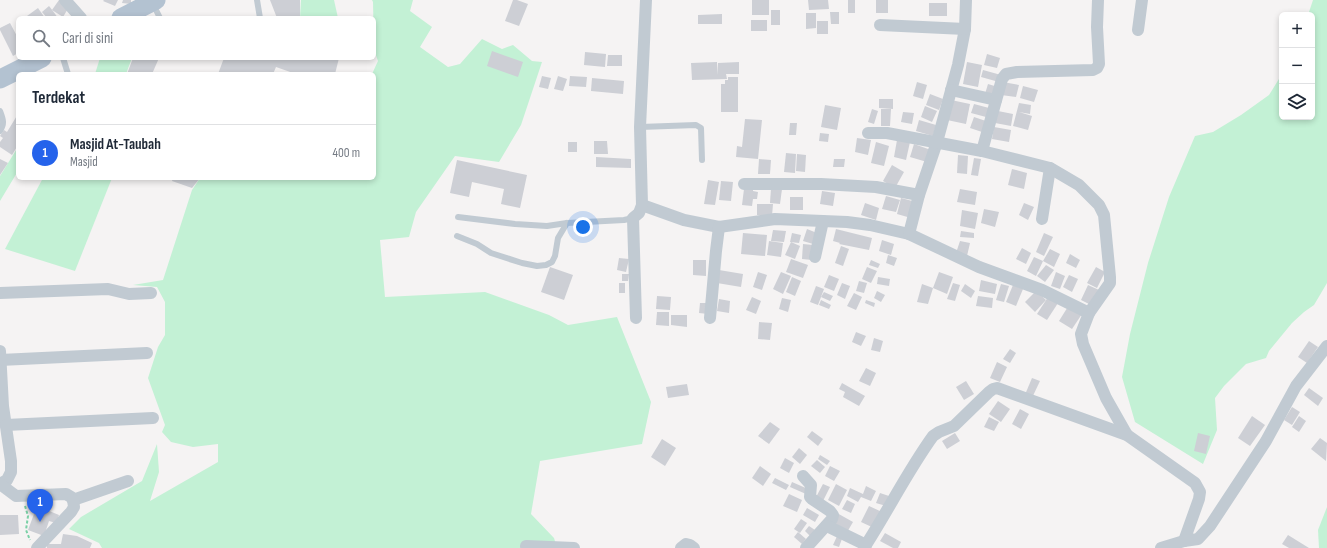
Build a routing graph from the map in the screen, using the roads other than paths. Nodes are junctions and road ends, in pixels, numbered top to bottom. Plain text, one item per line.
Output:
1 (65, 0) edge
2 (257, 0) edge
3 (646, 0) edge
4 (966, 0) edge
5 (1098, 0) edge
6 (1142, 0) edge
7 (157, 10) edge
8 (79, 16) edge
9 (130, 16) edge
10 (260, 16) edge
11 (880, 25) dead end
12 (966, 29) junction
13 (1138, 30) dead end
14 (38, 60) edge
15 (64, 60) edge
16 (68, 72) edge
17 (0, 79) edge
18 (951, 90) junction
19 (996, 100) junction
20 (0, 111) edge
21 (640, 127) junction
22 (0, 131) edge
23 (868, 133) dead end
24 (937, 142) junction
25 (982, 151) junction
26 (702, 160) dead end
27 (1050, 168) junction
28 (744, 184) dead end
29 (919, 195) junction
30 (642, 205) junction
31 (458, 217) dead end
32 (633, 218) junction
33 (1042, 219) dead end
34 (823, 221) junction
35 (567, 223) junction
36 (719, 227) junction
37 (909, 234) junction
38 (458, 236) dead end
39 (815, 257) dead end
40 (0, 293) edge
41 (151, 293) dead end
42 (1089, 313) junction
43 (636, 318) dead end
44 (710, 318) dead end
45 (1327, 346) edge
46 (147, 353) dead end
47 (0, 357) edge
48 (153, 418) dead end
49 (4, 422) edge
50 (1127, 435) junction
51 (803, 476) dead end
52 (128, 481) dead end
53 (0, 484) edge
54 (73, 500) junction
55 (826, 526) junction
56 (1184, 541) junction
57 (1199, 543) edge
58 (34, 545) edge
59 (526, 546) dead end
60 (809, 547) edge
61 (865, 547) edge
62 (574, 548) edge
63 (681, 548) edge
64 (694, 548) edge
65 (1161, 548) edge

1 - 8 street
2 - 10 lane
3 - 21 street
4 - 12 street
5 - 19 street
6 - 13 street
7 - 9 main road
11 - 12 street
12 - 18 street
14 - 17 main road
15 - 16 lane
18 - 19 street
18 - 24 street
19 - 25 street
20 - 22 lane
21 - 26 lane
21 - 30 street
23 - 24 street
24 - 25 street
24 - 29 street
25 - 27 street
27 - 33 street
27 - 42 street
28 - 29 street
29 - 37 street
30 - 32 street
30 - 36 street
31 - 35 lane
32 - 35 lane
32 - 43 street
34 - 36 street
34 - 37 street
34 - 39 street
35 - 38 lane
36 - 44 street
37 - 42 street
40 - 41 street
42 - 50 street
45 - 57 street
46 - 47 street
47 - 49 street
48 - 49 street
49 - 53 street
50 - 56 street
50 - 61 street
51 - 55 street
52 - 54 street
53 - 54 street
54 - 58 street
55 - 60 street
55 - 61 street
56 - 57 street
56 - 65 street
59 - 62 street
63 - 64 street

